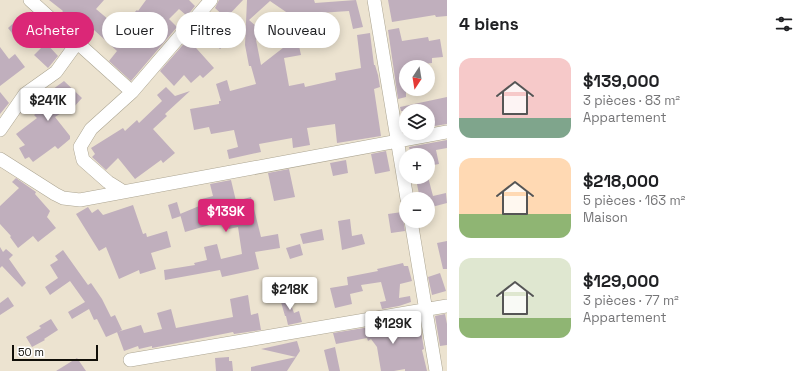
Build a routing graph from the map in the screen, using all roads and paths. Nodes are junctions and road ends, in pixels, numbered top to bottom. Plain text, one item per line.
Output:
1 (30, 0) edge
2 (374, 0) edge
3 (206, 2) edge
4 (43, 12) edge
5 (73, 48) edge
6 (83, 48) edge
7 (132, 92) junction
8 (0, 130) edge
9 (447, 132) edge
10 (398, 141) junction
11 (0, 159) edge
12 (124, 192) junction
13 (406, 192) edge
14 (412, 228) edge
15 (447, 306) edge
16 (425, 309) junction
17 (130, 360) dead end
18 (436, 371) edge

1 - 4 street
2 - 10 street
3 - 7 street
5 - 8 street
6 - 7 street
7 - 12 street
9 - 10 street
10 - 12 street
10 - 13 street
11 - 12 street
14 - 16 street
15 - 16 street
16 - 17 street
16 - 18 street

